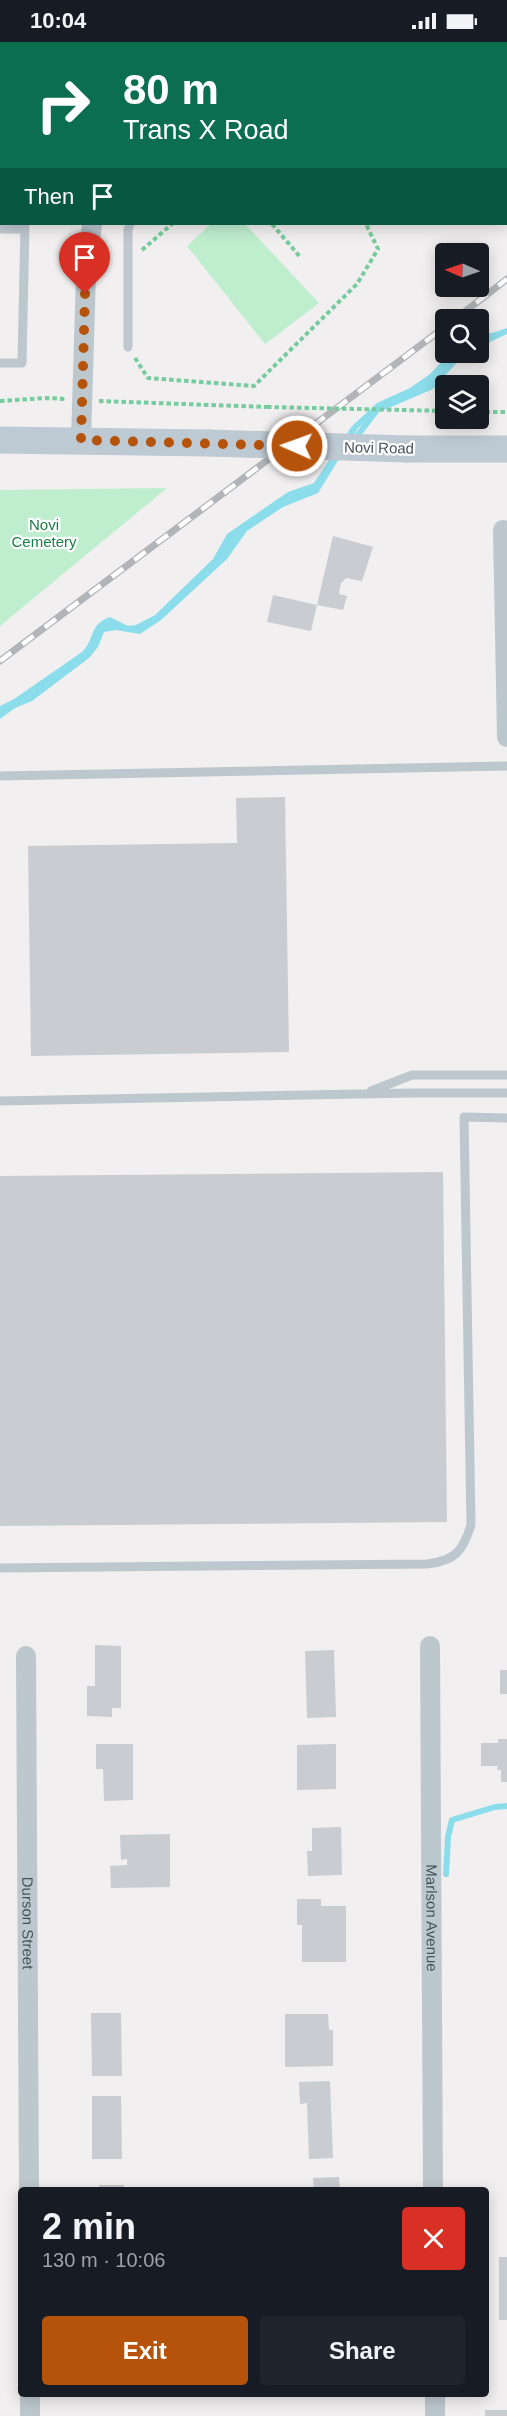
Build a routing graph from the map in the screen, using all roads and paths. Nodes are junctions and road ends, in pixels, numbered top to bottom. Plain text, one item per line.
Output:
1 (92, 225) edge
2 (130, 225) edge
3 (171, 225) edge
4 (273, 225) edge
5 (366, 225) edge
6 (25, 226) edge
7 (0, 229) edge
8 (301, 258) dead end
9 (128, 263) junction
10 (128, 347) joint
11 (0, 363) edge
12 (0, 401) edge
13 (81, 401) junction
14 (435, 411) edge
15 (489, 412) edge
16 (507, 412) edge
17 (0, 440) edge
18 (81, 440) junction
19 (507, 449) edge
20 (503, 530) dead end
21 (507, 700) edge
22 (507, 736) edge
23 (507, 766) edge
24 (0, 776) edge
25 (507, 1075) edge
26 (363, 1094) junction
27 (507, 1094) edge
28 (0, 1101) edge
29 (507, 1118) edge
30 (0, 1568) edge
31 (430, 1646) dead end
32 (26, 1656) dead end
33 (29, 2187) edge
34 (433, 2187) edge
35 (30, 2397) edge
36 (435, 2397) edge
37 (30, 2416) edge
38 (435, 2416) edge

1 - 13 street
2 - 9 lane
3 - 9 path
4 - 8 path
5 - 10 path
6 - 7 lane
6 - 11 lane
9 - 10 lane
12 - 13 path
13 - 14 path, bridge
13 - 18 street
15 - 16 path
17 - 18 main road, Novi Road
18 - 19 main road, Novi Road, bridge
20 - 21 street
21 - 22 street
23 - 24 lane
25 - 26 lane
26 - 27 lane
26 - 28 lane
29 - 30 lane
31 - 34 street, Marlson Avenue
32 - 33 street, Durson Street
35 - 37 street
36 - 38 street

